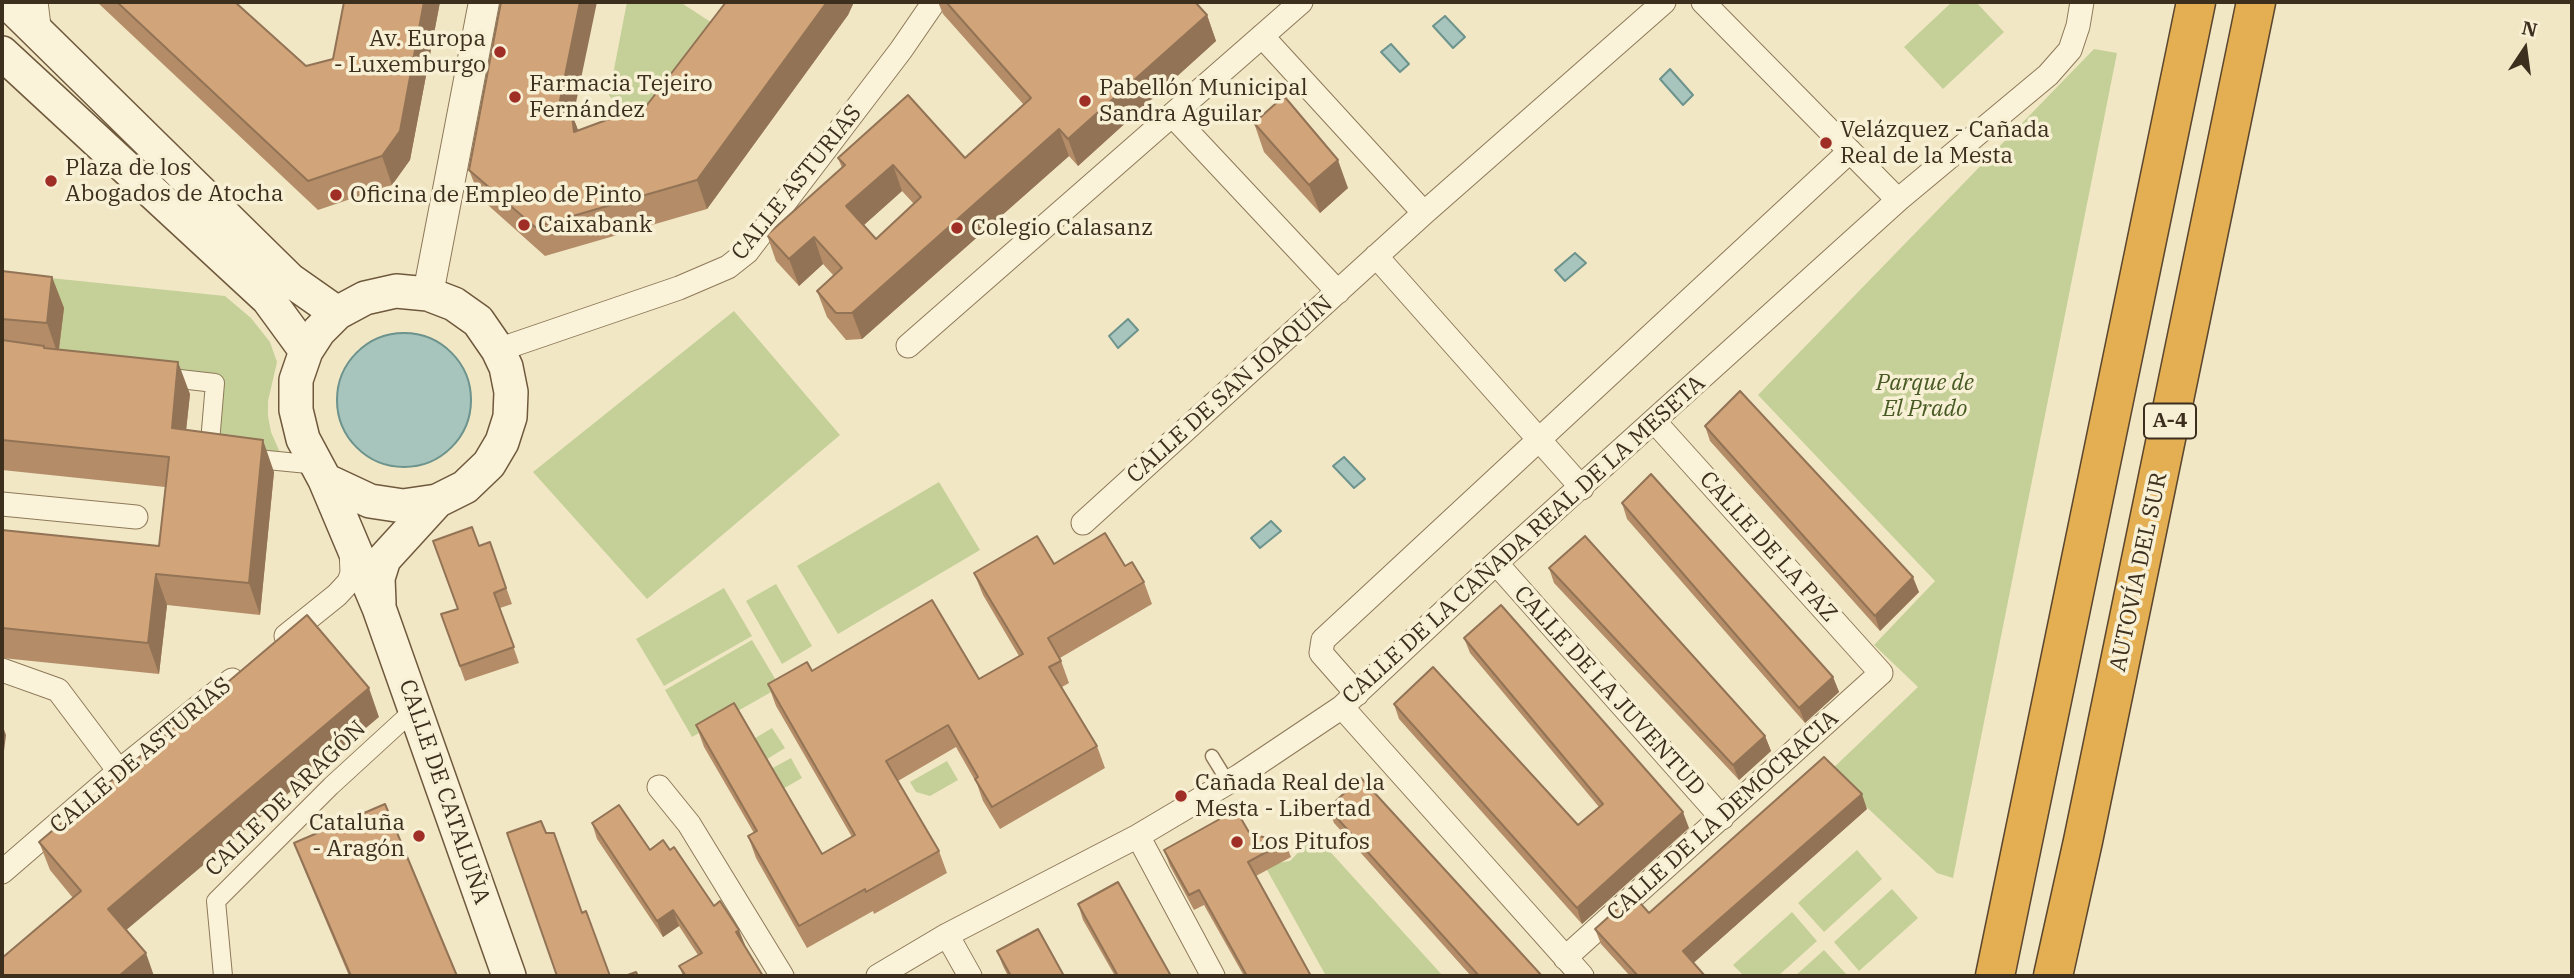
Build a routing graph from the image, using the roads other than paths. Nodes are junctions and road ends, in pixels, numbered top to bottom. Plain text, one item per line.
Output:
1 (7, 2) edge
2 (484, 2) edge
3 (934, 2) edge
4 (1301, 2) edge
5 (1664, 2) edge
6 (1703, 2) edge
7 (2082, 2) edge
8 (2196, 2) edge
9 (2256, 2) edge
10 (38, 18) edge
11 (1262, 36) junction
12 (2, 53) edge
13 (1173, 116) junction
14 (1850, 151) junction
15 (1898, 200) junction
16 (1424, 213) junction
17 (1376, 256) junction
18 (1338, 292) junction
19 (428, 294) junction
20 (337, 313) junction
21 (908, 346) dead end
22 (499, 349) junction
23 (306, 351) junction
24 (145, 375) edge
25 (1654, 421) junction
26 (1541, 440) junction
27 (321, 472) junction
28 (1582, 488) junction
29 (437, 501) junction
30 (2, 503) edge
31 (136, 517) dead end
32 (1083, 523) dead end
33 (351, 546) junction
34 (1496, 563) junction
35 (379, 608) junction
36 (264, 653) edge
37 (2, 670) edge
38 (244, 670) edge
39 (1881, 673) joint
40 (1350, 701) junction
41 (415, 709) junction
42 (1212, 756) dead end
43 (119, 771) junction
44 (1228, 782) junction
45 (659, 786) dead end
46 (1722, 818) junction
47 (1138, 836) junction
48 (2023, 837) junction
49 (2083, 841) junction
50 (2, 872) edge
51 (947, 935) junction
52 (1565, 958) junction
53 (223, 976) edge
54 (509, 976) edge
55 (782, 976) edge
56 (878, 976) edge
57 (970, 976) edge
58 (1213, 976) edge
59 (1583, 976) edge
60 (1970, 976) edge
61 (1995, 976) edge
62 (2053, 976) edge
63 (2079, 976) edge

1 - 10 main road
2 - 19 street
3 - 22 street, CALLE ASTURIAS
4 - 11 street
5 - 16 street, CALLE DE SAN JOAQUÍN
6 - 14 street
7 - 15 street, CALLE DE LA CAÑADA REAL DE LA MESETA
8 - 48 highway, A-4
9 - 49 highway, AUTOVÍA DEL SUR / A-4
10 - 20 main road
11 - 13 street
11 - 16 street
12 - 23 main road
13 - 18 street
13 - 21 street
14 - 15 street
14 - 26 street
15 - 25 street, CALLE DE LA CAÑADA REAL DE LA MESETA
16 - 17 street, CALLE DE SAN JOAQUÍN
17 - 18 street, CALLE DE SAN JOAQUÍN
17 - 26 street
18 - 32 street, CALLE DE SAN JOAQUÍN
19 - 20 main road
19 - 22 main road
20 - 23 main road
22 - 29 main road
23 - 27 main road
24 - 27 street
25 - 28 street, CALLE DE LA CAÑADA REAL DE LA MESETA
25 - 39 street, CALLE DE LA PAZ
26 - 28 street
26 - 40 street
27 - 29 main road
27 - 33 main road, CALLE DE CATALUÑA
28 - 34 street, CALLE DE LA CAÑADA REAL DE LA MESETA
29 - 35 main road
30 - 31 street
33 - 35 main road, CALLE DE CATALUÑA
33 - 36 street
34 - 40 street, CALLE DE LA CAÑADA REAL DE LA MESETA
34 - 46 street, CALLE DE LA JUVENTUD
35 - 41 main road, CALLE DE CATALUÑA
37 - 43 street
38 - 43 street, CALLE DE ASTURIAS
39 - 46 street, CALLE DE LA DEMOCRACIA
40 - 44 street, CALLE DE LA CAÑADA REAL DE LA MESETA
40 - 52 street
41 - 53 street, CALLE DE ARAGÓN
41 - 54 main road, CALLE DE CATALUÑA
42 - 44 lane
43 - 50 street, CALLE DE ASTURIAS
44 - 47 street, CALLE DE LA CAÑADA REAL DE LA MESETA
45 - 55 street
46 - 52 street, CALLE DE LA DEMOCRACIA
47 - 51 street, CALLE DE LA CAÑADA REAL DE LA MESETA
47 - 58 street
48 - 60 highway
48 - 61 highway, A-4
49 - 62 highway, AUTOVÍA DEL SUR / A-4
49 - 63 highway
51 - 56 street, CALLE DE LA CAÑADA REAL DE LA MESETA
51 - 57 street
52 - 59 street

